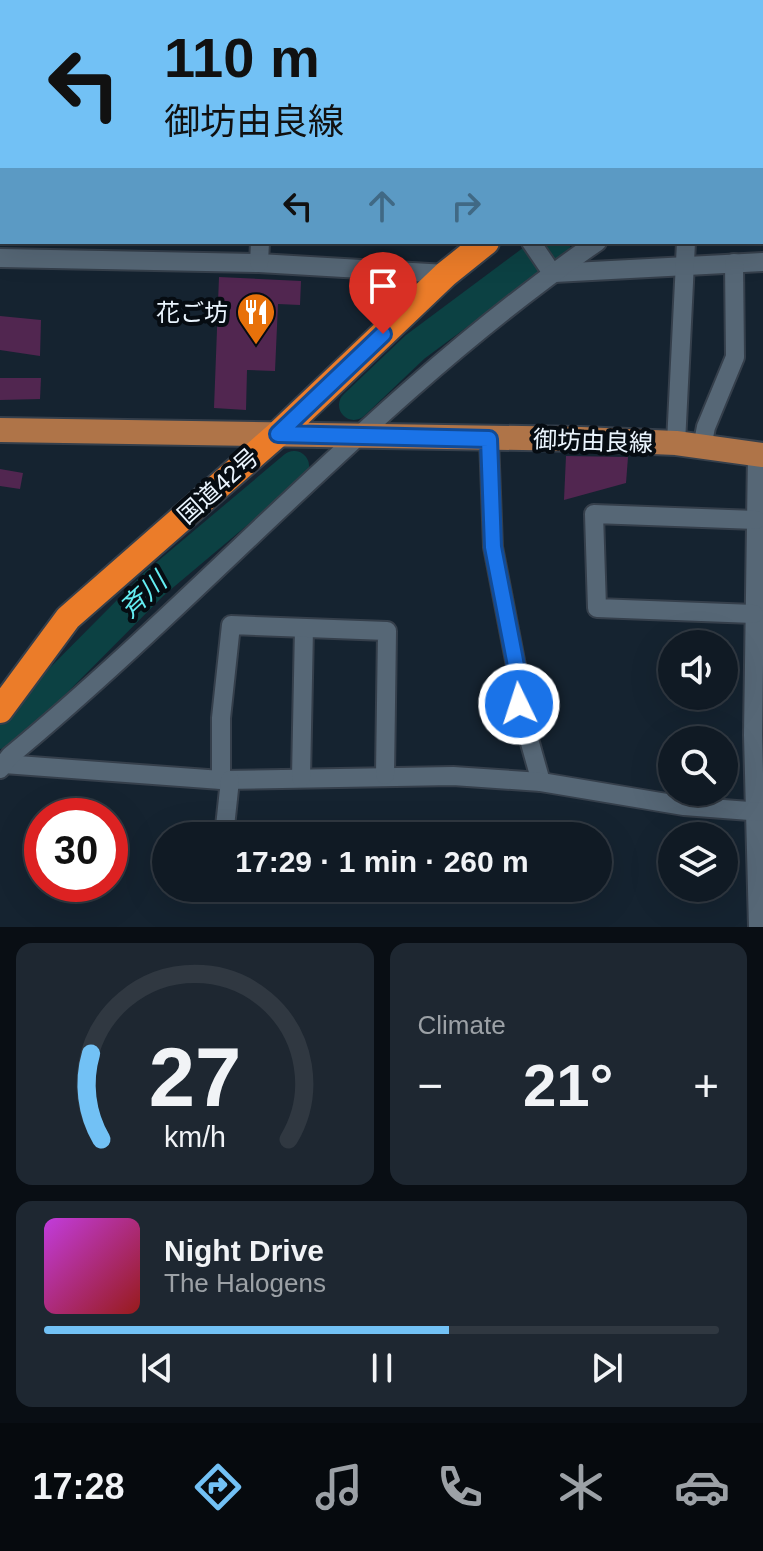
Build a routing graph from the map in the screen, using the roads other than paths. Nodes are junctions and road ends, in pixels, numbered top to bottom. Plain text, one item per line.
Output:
1 (260, 244) edge
2 (484, 244) edge
3 (532, 244) edge
4 (594, 244) edge
5 (686, 244) edge
6 (180, 252) edge
7 (0, 258) edge
8 (763, 262) edge
9 (259, 263) junction
10 (734, 263) junction
11 (684, 265) junction
12 (552, 273) junction
13 (446, 274) junction
14 (0, 430) edge
15 (278, 434) junction
16 (354, 437) junction
17 (489, 439) junction
18 (676, 443) junction
19 (702, 447) junction
20 (760, 454) edge
21 (756, 520) junction
22 (754, 614) junction
23 (304, 628) junction
24 (0, 710) edge
25 (758, 735) edge
26 (2, 767) edge
27 (385, 775) junction
28 (301, 778) junction
29 (225, 780) junction
30 (541, 782) junction
31 (759, 812) edge
32 (224, 822) edge
33 (758, 927) edge

1 - 9 street
2 - 13 highway, 国道42号
3 - 12 street
4 - 12 street
5 - 11 street
6 - 7 street
6 - 9 street
8 - 10 street
9 - 13 street
10 - 11 street
10 - 19 street
11 - 12 street
11 - 18 street
12 - 16 street
13 - 15 highway, 国道42号
14 - 15 main road, 御坊由良線
15 - 16 main road, 御坊由良線
15 - 24 highway, 国道42号
16 - 17 main road, 御坊由良線
16 - 26 street
17 - 18 main road, 御坊由良線
17 - 30 street
18 - 19 main road, 御坊由良線
19 - 20 main road, 御坊由良線
20 - 21 street
21 - 22 street
21 - 22 street
22 - 25 street
23 - 27 street
23 - 28 street
23 - 29 street
25 - 31 street
26 - 29 street
27 - 28 street
27 - 30 street
28 - 29 street
29 - 32 street
30 - 31 street
31 - 33 street

